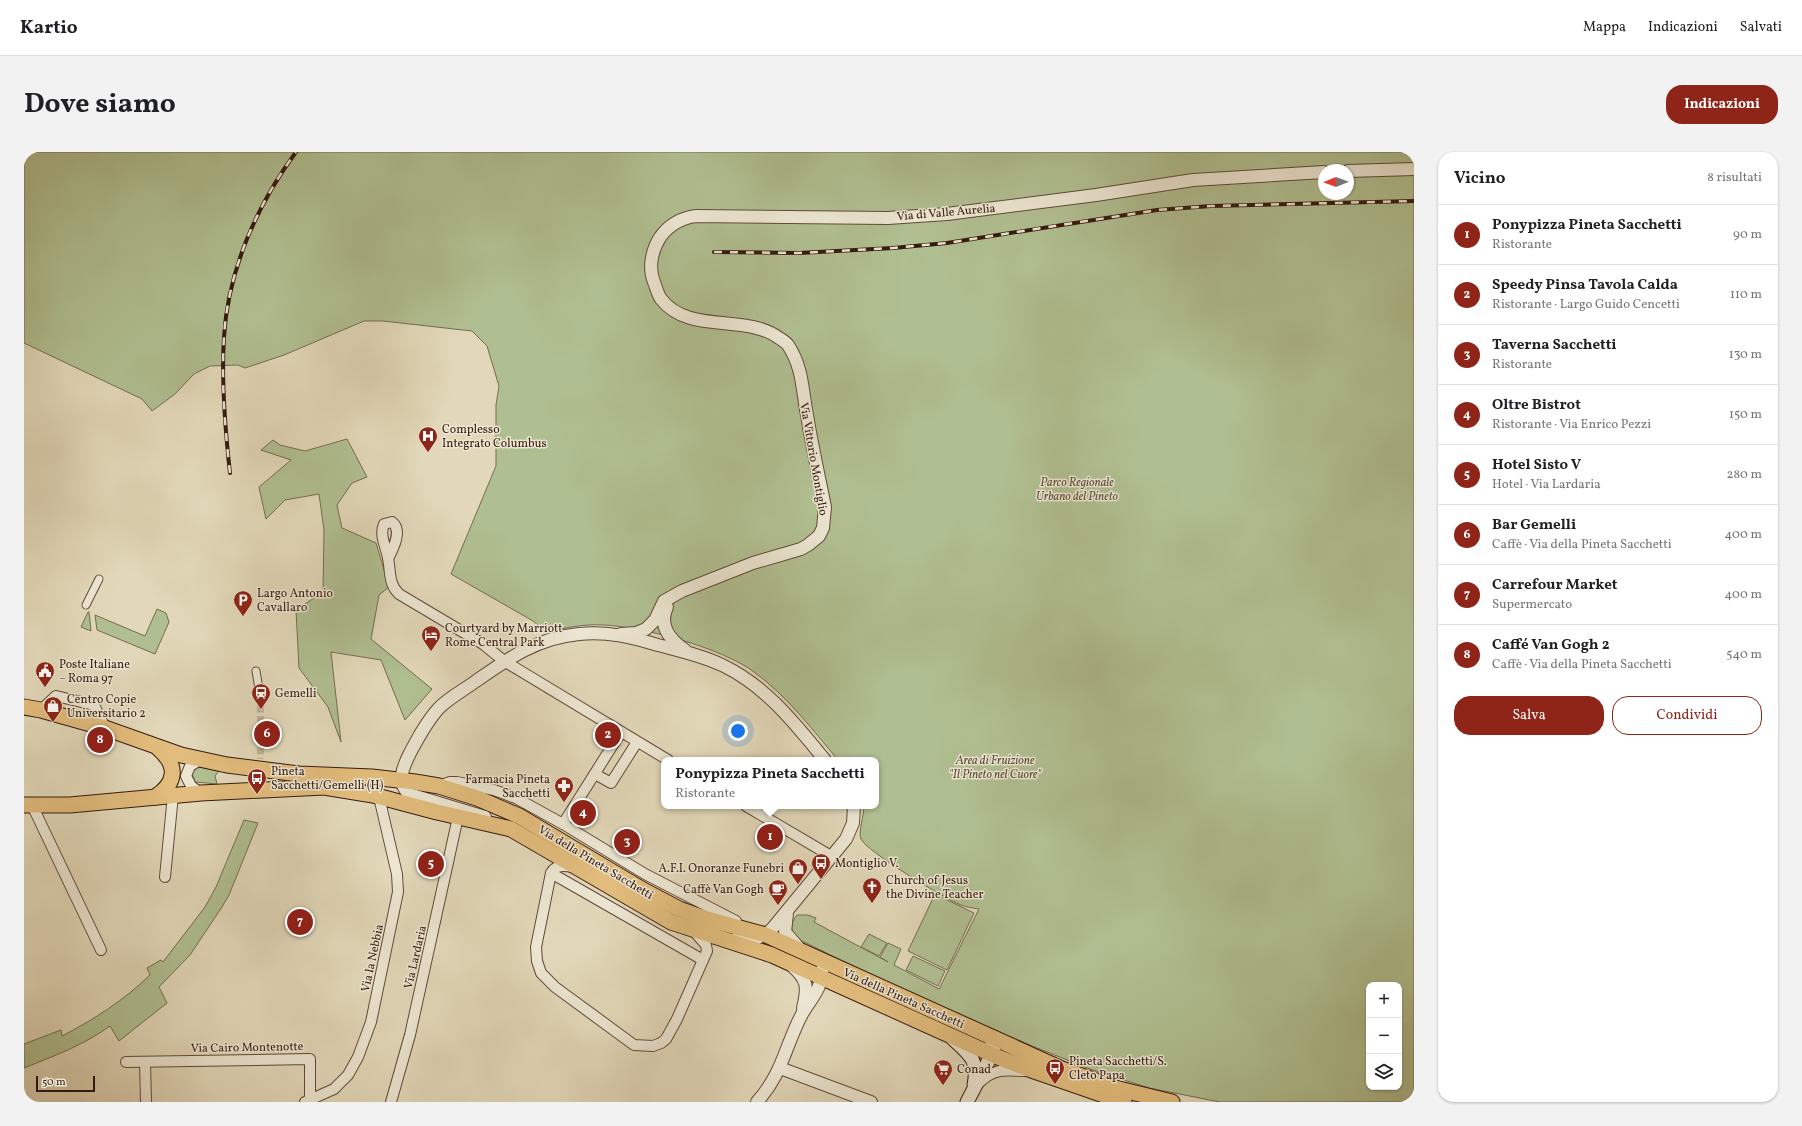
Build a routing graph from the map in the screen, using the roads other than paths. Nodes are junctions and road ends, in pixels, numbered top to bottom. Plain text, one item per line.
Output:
1 (1414, 169) edge
2 (1354, 171) edge
3 (1318, 172) edge
4 (678, 313) joint
5 (388, 559) dead end
6 (99, 578) dead end
7 (675, 594) junction
8 (86, 605) dead end
9 (621, 634) junction
10 (692, 655) junction
11 (504, 661) junction
12 (256, 671) dead end
13 (260, 695) tunnel mouth
14 (24, 707) edge
15 (621, 732) junction
16 (637, 742) junction
17 (157, 747) junction
18 (663, 757) edge
19 (822, 757) edge
20 (200, 760) junction
21 (595, 774) junction
22 (401, 780) junction
23 (439, 786) junction
24 (201, 793) junction
25 (173, 795) junction
26 (155, 797) junction
27 (380, 797) junction
28 (28, 805) edge
29 (751, 809) edge
30 (854, 809) edge
31 (458, 817) junction
32 (563, 824) junction
33 (511, 829) junction
34 (832, 856) junction
35 (577, 868) junction
36 (550, 873) junction
37 (165, 877) dead end
38 (788, 910) junction
39 (693, 930) junction
40 (761, 933) junction
41 (723, 940) junction
42 (101, 950) dead end
43 (802, 951) junction
44 (781, 958) junction
45 (818, 959) junction
46 (703, 960) junction
47 (822, 976) junction
48 (802, 1015) junction
49 (950, 1036) junction
50 (990, 1037) junction
51 (992, 1054) junction
52 (126, 1062) dead end
53 (145, 1062) junction
54 (780, 1068) junction
55 (1034, 1071) junction
56 (973, 1089) junction
57 (308, 1101) edge
58 (146, 1102) edge
59 (391, 1102) edge
60 (758, 1102) edge
61 (871, 1102) edge
62 (967, 1102) edge
63 (1123, 1102) edge
64 (1172, 1102) edge

1 - 2 street
3 - 4 street, Via di Valle Aurelia
4 - 7 street, Via Vittorio Montiglio
5 - 11 street
6 - 8 street
7 - 9 street, Via Vittorio Montiglio
7 - 10 street
9 - 10 street
9 - 11 street
10 - 19 street
11 - 15 street
11 - 22 street
12 - 13 street
14 - 17 main road, Via della Pineta Sacchetti
15 - 16 street
15 - 21 street
16 - 18 street
16 - 21 street
17 - 20 main road, Via della Pineta Sacchetti
17 - 26 main road, Via della Pineta Sacchetti
20 - 22 main road, Via della Pineta Sacchetti
20 - 24 street
21 - 32 street
22 - 23 main road, Via della Pineta Sacchetti
22 - 33 street, Via della Pineta Sacchetti
23 - 32 street, Via della Pineta Sacchetti
23 - 40 main road, Via della Pineta Sacchetti
24 - 25 main road, Via della Pineta Sacchetti
24 - 27 main road, Via della Pineta Sacchetti
25 - 26 main road, Via della Pineta Sacchetti
25 - 37 street
26 - 28 main road, Via della Pineta Sacchetti
27 - 31 main road, Via della Pineta Sacchetti
27 - 57 street, Via la Nebbia
28 - 42 street
29 - 34 street
30 - 34 street
31 - 33 main road, Via della Pineta Sacchetti
31 - 59 street, Via Lardaria
32 - 40 street, Via della Pineta Sacchetti
33 - 35 main road, Via della Pineta Sacchetti
34 - 38 street
35 - 36 street, Via della Pineta Sacchetti
35 - 39 main road, Via della Pineta Sacchetti
36 - 46 street
36 - 46 street
38 - 40 street
38 - 43 street
39 - 41 main road, Via della Pineta Sacchetti
39 - 46 street, Via della Pineta Sacchetti
40 - 41 street, Via della Pineta Sacchetti
40 - 43 main road, Via della Pineta Sacchetti
41 - 44 main road, Via della Pineta Sacchetti
43 - 45 main road, Via della Pineta Sacchetti
44 - 47 main road, Via della Pineta Sacchetti
44 - 48 street
45 - 47 street
45 - 50 main road, Via della Pineta Sacchetti
47 - 48 street
47 - 49 main road, Via della Pineta Sacchetti
48 - 54 street
49 - 51 main road, Via della Pineta Sacchetti
49 - 56 main road, Via della Pineta Sacchetti
50 - 51 main road
50 - 64 main road, Via della Pineta Sacchetti
51 - 55 main road, Via della Pineta Sacchetti
51 - 56 main road
52 - 53 street, Via Cairo Montenotte
53 - 57 street, Via Cairo Montenotte
53 - 58 street
54 - 60 street
54 - 61 street
55 - 56 street
55 - 63 main road, Via della Pineta Sacchetti
56 - 62 main road

